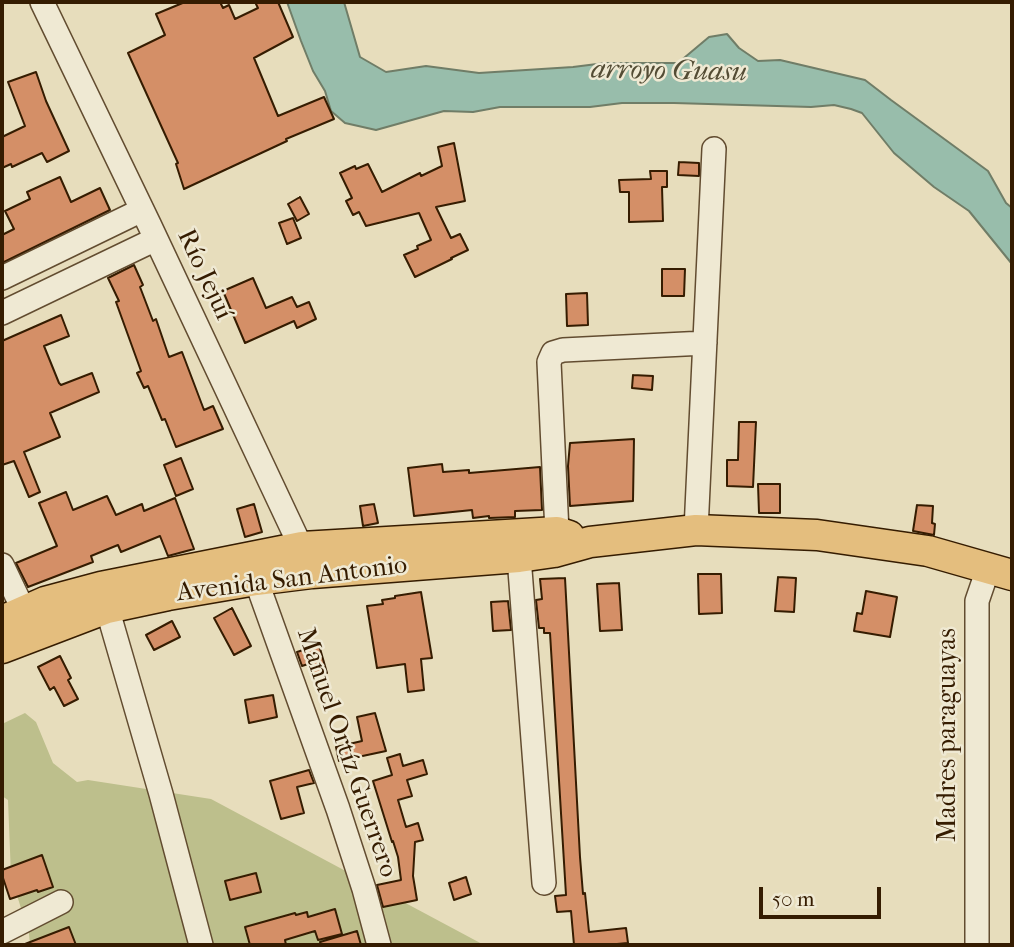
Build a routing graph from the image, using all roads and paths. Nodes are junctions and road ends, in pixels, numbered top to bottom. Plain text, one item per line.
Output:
1 (42, 2) edge
2 (714, 149) dead end
3 (142, 210) junction
4 (156, 239) junction
5 (2, 278) edge
6 (2, 313) edge
7 (705, 343) junction
8 (696, 530) junction
9 (557, 532) junction
10 (590, 542) junction
11 (519, 557) junction
12 (307, 560) junction
13 (2, 565) edge
14 (1000, 572) edge
15 (256, 580) junction
16 (104, 597) junction
17 (12, 628) edge
18 (544, 883) dead end
19 (61, 902) dead end
20 (2, 932) edge
21 (201, 945) edge
22 (379, 945) edge
23 (977, 945) edge

1 - 3 street, Río Jejuí
2 - 7 street
3 - 4 street, Río Jejuí
3 - 5 street
4 - 6 street
4 - 12 street, Río Jejuí
7 - 8 street
7 - 9 street
8 - 10 main road, Avenida San Antonio
8 - 14 main road, Avenida San Antonio
9 - 10 main road, Avenida San Antonio
9 - 12 main road, Avenida San Antonio
10 - 11 main road, Avenida San Antonio
11 - 12 main road, Avenida San Antonio
11 - 18 street
12 - 15 main road, Avenida San Antonio
12 - 16 main road, Avenida San Antonio
13 - 17 street
14 - 23 street, Madres paraguayas
15 - 16 main road, Avenida San Antonio
15 - 22 street, Manuel Ortíz Guerrero
16 - 17 main road, Avenida San Antonio
16 - 21 street
19 - 20 street

